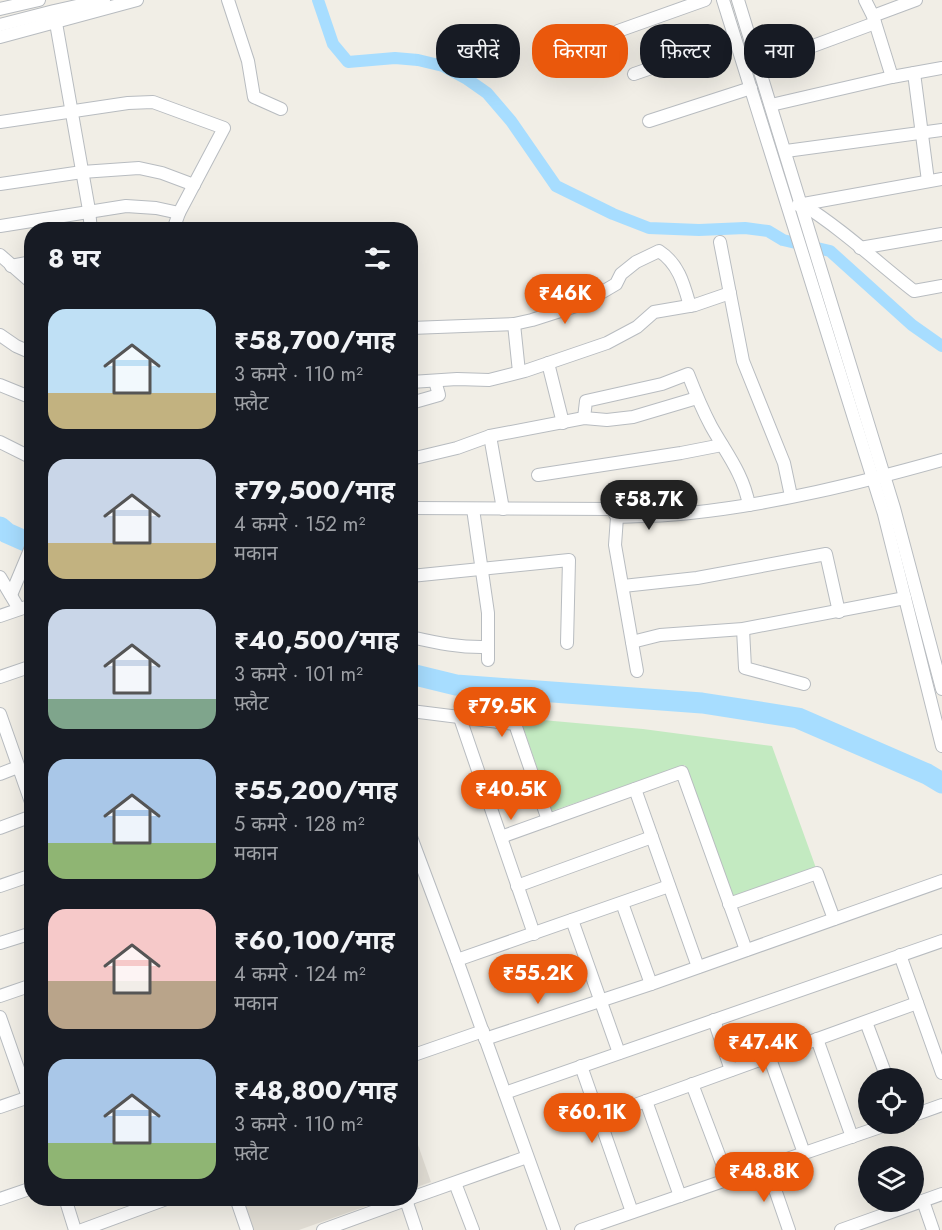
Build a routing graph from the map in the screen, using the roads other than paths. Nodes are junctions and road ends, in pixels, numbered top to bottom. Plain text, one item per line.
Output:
1 (39, 0) edge
2 (104, 0) edge
3 (137, 0) edge
4 (228, 0) edge
5 (705, 0) edge
6 (865, 0) edge
7 (916, 0) edge
8 (742, 1) edge
9 (724, 4) edge
10 (0, 9) edge
11 (874, 19) junction
12 (56, 23) junction
13 (748, 24) edge
14 (0, 25) edge
15 (628, 28) edge
16 (0, 37) edge
17 (735, 39) junction
18 (815, 43) edge
19 (942, 68) edge
20 (914, 73) junction
21 (634, 74) dead end
22 (892, 77) junction
23 (763, 78) edge
24 (751, 88) junction
25 (771, 105) junction
26 (281, 109) dead end
27 (70, 111) junction
28 (649, 121) dead end
29 (0, 122) edge
30 (942, 130) edge
31 (922, 133) junction
32 (786, 151) junction
33 (82, 172) junction
34 (942, 179) edge
35 (928, 181) junction
36 (0, 184) edge
37 (194, 185) junction
38 (802, 204) junction
39 (89, 210) junction
40 (790, 210) junction
41 (180, 213) junction
42 (90, 222) edge
43 (176, 222) edge
44 (0, 226) edge
45 (942, 234) edge
46 (720, 242) dead end
47 (860, 248) junction
48 (0, 255) edge
49 (24, 264) edge
50 (11, 266) junction
51 (24, 277) edge
52 (942, 286) edge
53 (730, 293) junction
54 (690, 306) junction
55 (514, 324) junction
56 (418, 328) edge
57 (0, 335) edge
58 (24, 350) edge
59 (548, 363) junction
60 (519, 372) junction
61 (435, 381) junction
62 (418, 382) edge
63 (0, 385) edge
64 (24, 395) edge
65 (697, 398) junction
66 (418, 401) edge
67 (584, 418) junction
68 (563, 423) junction
69 (490, 436) junction
70 (0, 442) edge
71 (722, 445) junction
72 (24, 454) edge
73 (418, 457) edge
74 (942, 460) edge
75 (538, 475) dead end
76 (879, 477) junction
77 (791, 496) junction
78 (748, 505) junction
79 (418, 508) edge
80 (473, 509) junction
81 (503, 509) junction
82 (617, 517) junction
83 (24, 565) edge
84 (482, 570) junction
85 (418, 575) edge
86 (0, 577) edge
87 (623, 586) junction
88 (11, 595) junction
89 (905, 598) junction
90 (24, 606) edge
91 (24, 607) edge
92 (840, 612) junction
93 (0, 616) edge
94 (743, 629) junction
95 (418, 639) edge
96 (632, 642) junction
97 (567, 643) dead end
98 (938, 657) edge
99 (921, 662) junction
100 (24, 669) edge
101 (637, 671) dead end
102 (0, 677) edge
103 (804, 684) dead end
104 (942, 689) edge
105 (418, 712) edge
106 (0, 714) edge
107 (460, 718) junction
108 (942, 743) edge
109 (18, 767) junction
110 (0, 774) edge
111 (24, 783) edge
112 (635, 789) junction
113 (24, 819) edge
114 (548, 820) junction
115 (0, 828) edge
116 (501, 837) junction
117 (652, 837) junction
118 (418, 856) edge
119 (24, 878) edge
120 (942, 880) edge
121 (0, 886) edge
122 (518, 886) junction
123 (669, 886) junction
124 (621, 903) junction
125 (729, 904) junction
126 (834, 919) junction
127 (572, 920) junction
128 (534, 934) junction
129 (24, 936) edge
130 (942, 941) edge
131 (0, 943) edge
132 (746, 951) junction
133 (900, 955) junction
134 (457, 960) junction
135 (698, 967) junction
136 (651, 984) junction
137 (24, 988) edge
138 (0, 996) edge
139 (600, 1000) junction
140 (917, 1003) junction
141 (0, 1017) edge
142 (714, 1020) junction
143 (866, 1022) junction
144 (484, 1035) junction
145 (817, 1039) junction
146 (619, 1053) junction
147 (418, 1054) edge
148 (769, 1056) junction
149 (581, 1066) junction
150 (883, 1068) edge
151 (731, 1070) junction
152 (942, 1073) edge
153 (24, 1080) edge
154 (693, 1084) junction
155 (505, 1093) junction
156 (24, 1098) edge
157 (646, 1101) junction
158 (942, 1105) edge
159 (0, 1107) edge
160 (924, 1111) edge
161 (599, 1118) junction
162 (861, 1134) edge
163 (852, 1137) junction
164 (804, 1153) junction
165 (527, 1157) junction
166 (767, 1166) junction
167 (728, 1179) junction
168 (455, 1183) junction
169 (24, 1191) edge
170 (942, 1194) edge
171 (418, 1196) edge
172 (680, 1196) junction
173 (0, 1199) edge
174 (924, 1201) edge
175 (924, 1204) edge
176 (68, 1206) edge
177 (147, 1206) edge
178 (238, 1206) edge
179 (389, 1206) edge
180 (411, 1206) edge
181 (632, 1212) junction
182 (892, 1212) edge
183 (358, 1217) junction
184 (243, 1229) edge
185 (75, 1230) edge
186 (82, 1230) edge
187 (323, 1230) edge
188 (363, 1230) edge
189 (416, 1230) edge
190 (473, 1230) edge
191 (554, 1230) edge
192 (581, 1230) edge
193 (789, 1230) edge
194 (841, 1230) edge
195 (933, 1230) edge

1 - 10 street
2 - 14 street
3 - 12 street
4 - 26 street
5 - 15 street
6 - 11 street
7 - 11 street
8 - 9 street
8 - 13 street
9 - 17 street
11 - 18 street
11 - 22 street
12 - 16 street
12 - 27 street
17 - 21 street
17 - 24 street
19 - 20 street
20 - 22 street
20 - 31 street
22 - 25 street
23 - 25 street
24 - 28 street
24 - 40 street
25 - 32 street
27 - 29 street
27 - 33 street
27 - 37 street
30 - 31 street
31 - 32 street
31 - 35 street
32 - 38 street
33 - 36 street
33 - 37 street
33 - 39 street
34 - 35 street
35 - 38 street
37 - 41 street
38 - 40 street
38 - 47 street
38 - 76 street
39 - 41 street
39 - 42 street
39 - 44 street
40 - 76 street
41 - 43 street
45 - 47 street
46 - 53 street
47 - 52 street
48 - 50 street
49 - 50 street
50 - 51 street
53 - 54 street
53 - 77 street
54 - 55 street
54 - 59 street
55 - 56 street
55 - 60 street
57 - 58 street
59 - 60 street
59 - 68 street
60 - 61 street
61 - 62 street
61 - 66 street
63 - 64 street
65 - 67 street
65 - 67 street
65 - 71 street
67 - 68 street
68 - 69 street
69 - 73 street
69 - 81 street
70 - 72 street
71 - 75 street
71 - 78 street
74 - 76 street
76 - 77 street
76 - 89 street
76 - 98 street
77 - 78 street
78 - 82 street
79 - 80 street
80 - 81 street
80 - 84 street
81 - 82 street
82 - 87 street
83 - 88 street
84 - 85 street
84 - 95 street
84 - 97 street
86 - 88 street
87 - 92 street
87 - 96 street
88 - 90 street
89 - 92 street
89 - 99 street
91 - 93 street
92 - 94 street
94 - 96 street
94 - 103 street
96 - 101 street
98 - 99 street
98 - 104 street
99 - 108 street
100 - 102 street
105 - 107 street
106 - 109 street
107 - 114 street
107 - 116 street
109 - 110 street
109 - 111 street
112 - 114 street
112 - 117 street
112 - 125 street
113 - 115 street
114 - 116 street
116 - 122 street
117 - 122 street
117 - 123 street
118 - 134 street
119 - 121 street
120 - 126 street
122 - 128 street
123 - 124 street
123 - 135 street
124 - 127 street
124 - 136 street
125 - 126 street
125 - 132 street
126 - 132 street
127 - 128 street
127 - 139 street
128 - 134 street
129 - 131 street
130 - 133 street
132 - 135 street
133 - 140 street
133 - 142 street
134 - 144 street
135 - 136 street
136 - 139 street
137 - 138 street
139 - 144 street
139 - 146 street
140 - 143 street
140 - 152 street
141 - 153 street
142 - 146 street
142 - 151 street
143 - 145 street
143 - 150 street
144 - 147 street
144 - 155 street
145 - 148 street
145 - 163 street
146 - 149 street
148 - 151 street
148 - 164 street
149 - 155 street
149 - 161 street
151 - 154 street
154 - 157 street
154 - 167 street
155 - 165 street
156 - 159 street
157 - 161 street
157 - 172 street
158 - 160 street
161 - 181 street
162 - 163 street
163 - 164 street
164 - 166 street
165 - 168 street
165 - 191 street
166 - 167 street
166 - 193 street
167 - 172 street
168 - 171 street
168 - 190 street
169 - 173 street
170 - 174 street
172 - 181 street
175 - 195 street
176 - 185 street
177 - 186 street
178 - 184 street
179 - 183 street
180 - 189 street
181 - 192 street
182 - 194 street
183 - 187 street
183 - 188 street

